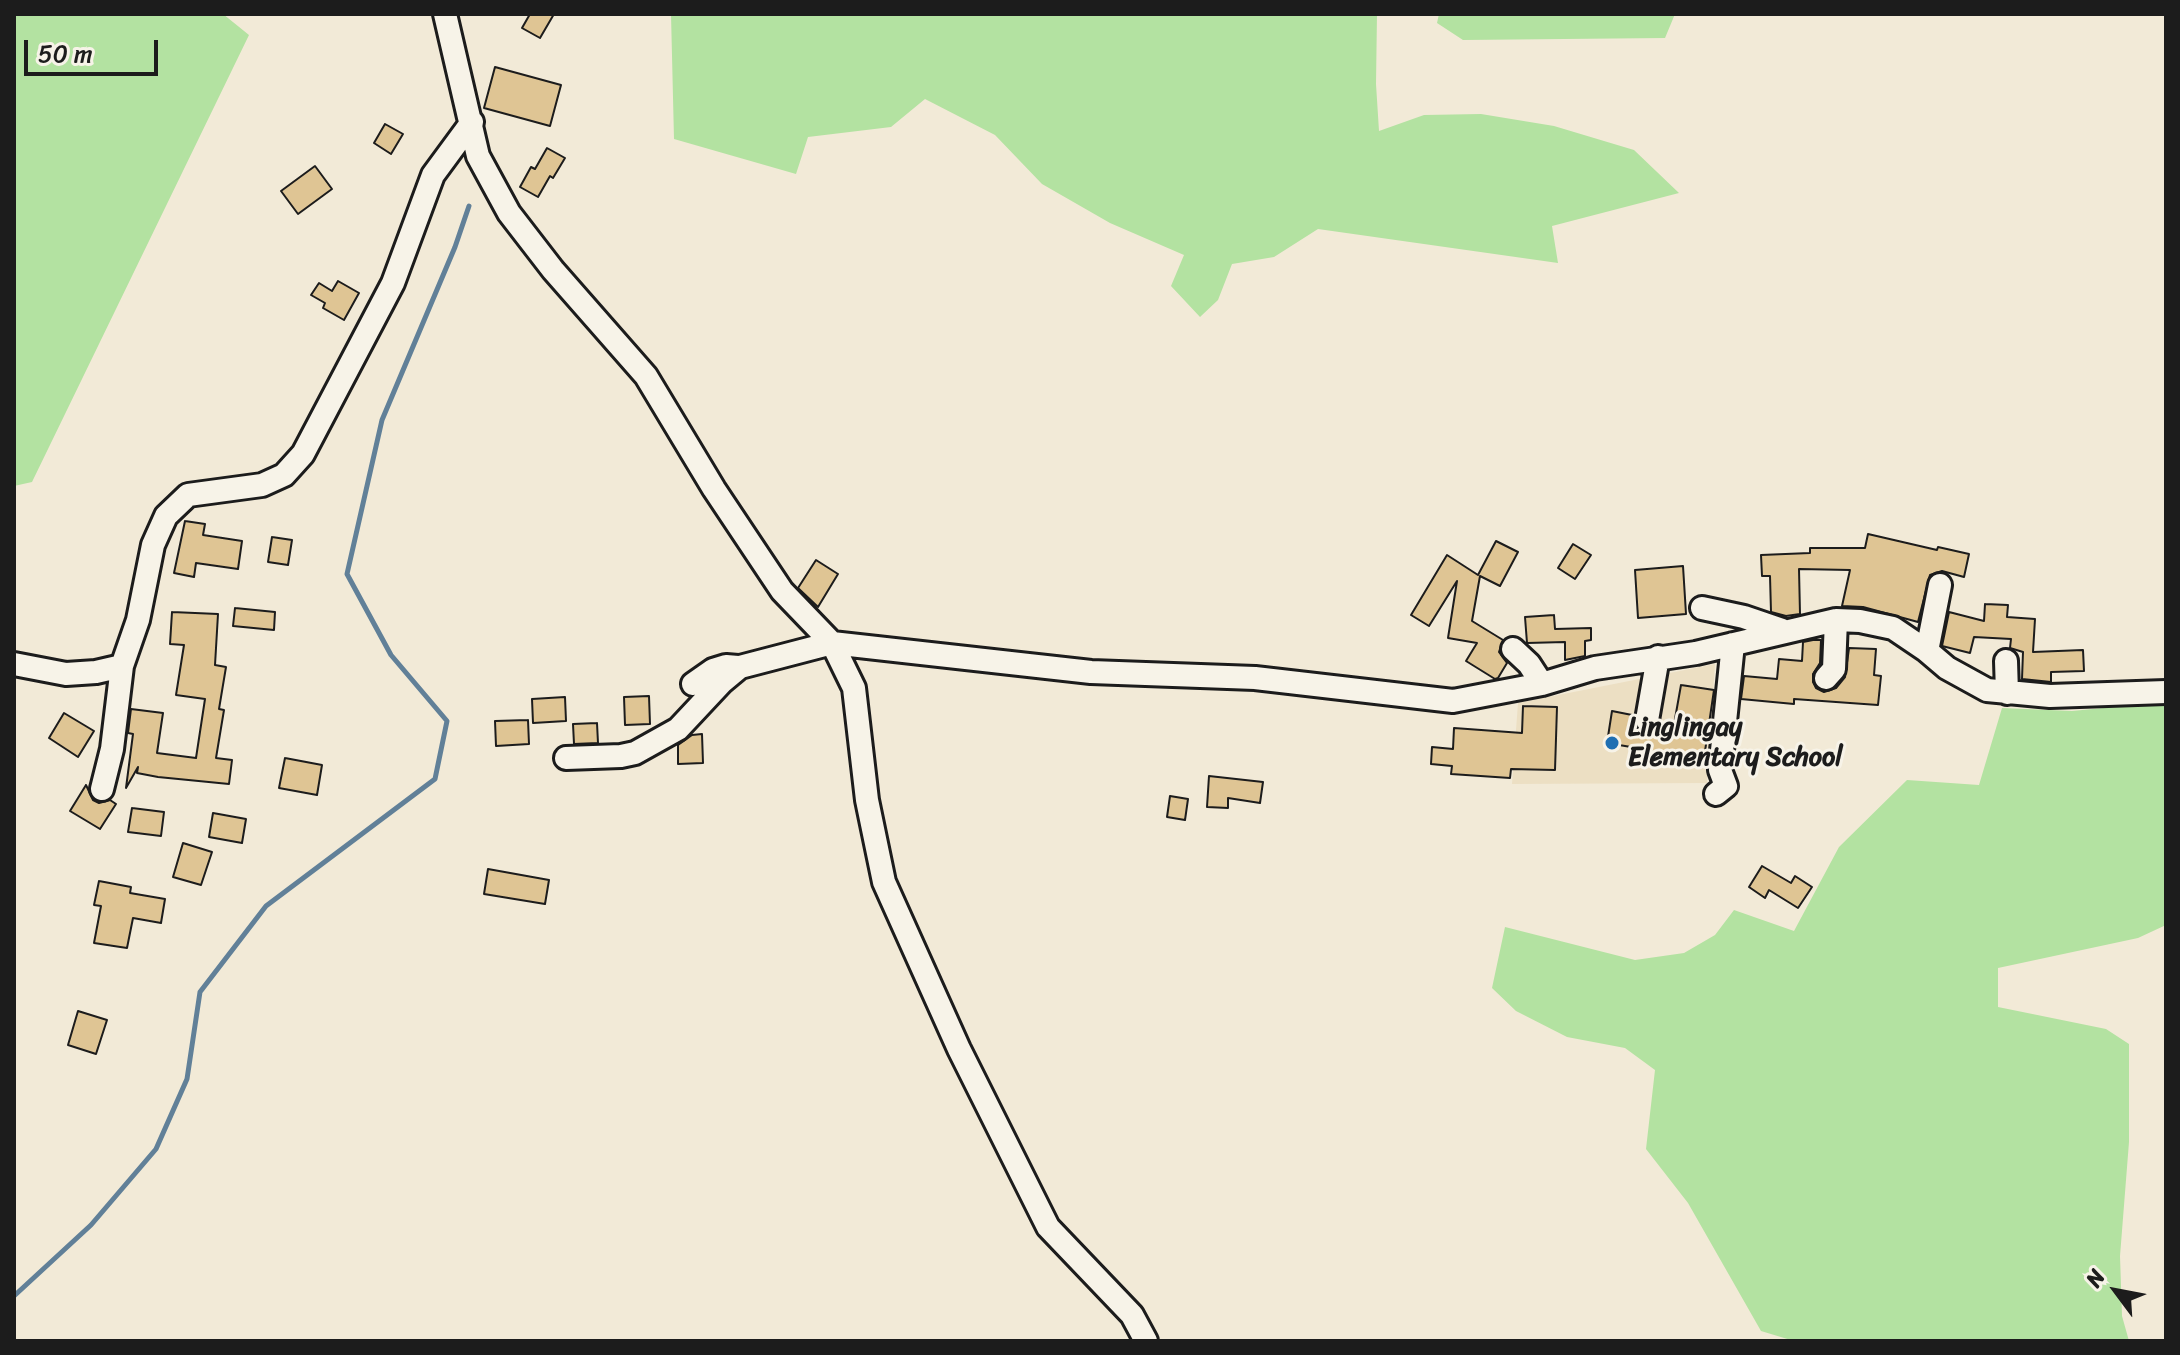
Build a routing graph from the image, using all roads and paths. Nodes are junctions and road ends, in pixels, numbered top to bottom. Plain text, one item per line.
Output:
1 (445, 14) edge
2 (472, 122) junction
3 (1940, 585) dead end
4 (1702, 608) dead end
5 (1836, 620) junction
6 (1783, 630) junction
7 (832, 643) junction
8 (1733, 644) junction
9 (1513, 649) dead end
10 (1927, 651) junction
11 (1658, 657) junction
12 (2006, 661) dead end
13 (14, 664) edge
14 (122, 666) junction
15 (740, 667) junction
16 (1826, 678) dead end
17 (693, 684) dead end
18 (1542, 684) junction
19 (2166, 692) edge
20 (2007, 693) junction
21 (1647, 720) dead end
22 (566, 758) dead end
23 (102, 789) dead end
24 (1716, 794) dead end
25 (1146, 1341) edge

1 - 2 street
2 - 7 street
2 - 14 street
3 - 10 street
4 - 6 street
5 - 6 street
5 - 10 street
5 - 16 street
6 - 8 street
7 - 15 street
7 - 18 street
7 - 25 street
8 - 11 street
8 - 24 street
9 - 18 street
10 - 20 street
11 - 18 street
11 - 21 street
12 - 20 street
13 - 14 street
14 - 23 street
15 - 17 street
15 - 22 street
19 - 20 street

